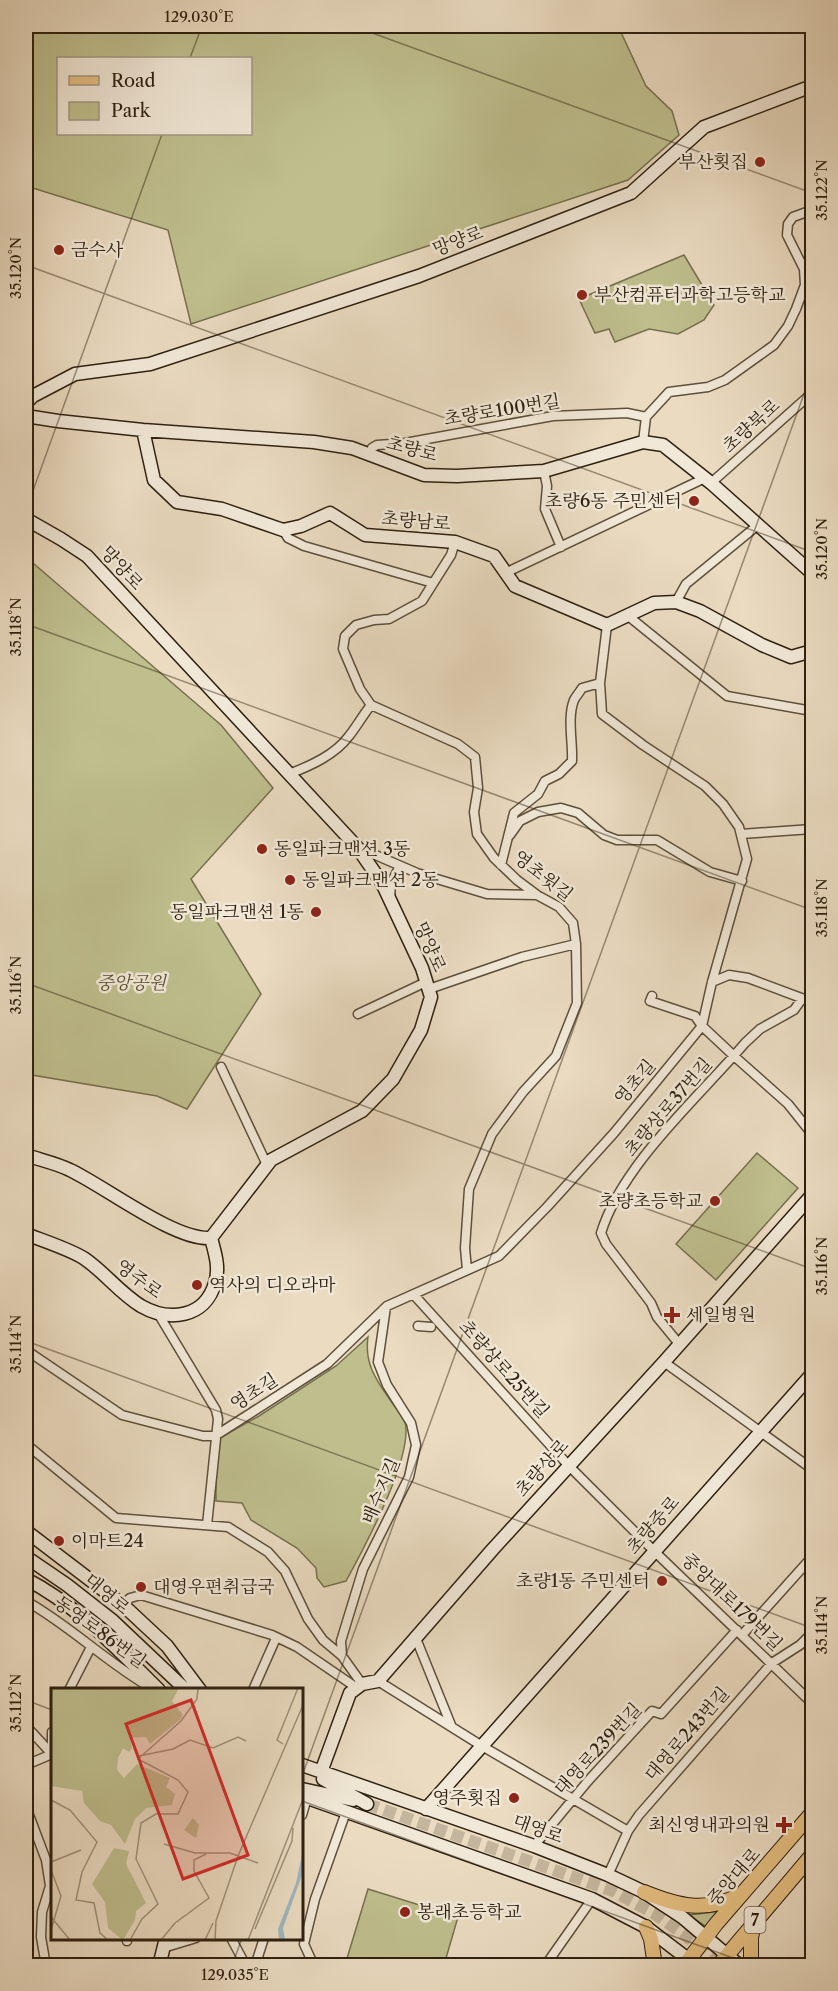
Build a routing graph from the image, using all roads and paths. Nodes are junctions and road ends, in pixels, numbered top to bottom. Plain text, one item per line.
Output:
1 (813, 86) edge
2 (813, 210) edge
3 (813, 393) edge
4 (26, 403) edge
5 (26, 416) edge
6 (646, 417) junction
7 (143, 430) junction
8 (643, 442) junction
9 (369, 456) junction
10 (544, 471) junction
11 (708, 481) junction
12 (26, 519) edge
13 (758, 525) junction
14 (284, 531) junction
15 (455, 542) junction
16 (561, 547) junction
17 (506, 573) junction
18 (813, 573) edge
19 (433, 583) junction
20 (676, 602) junction
21 (627, 615) junction
22 (607, 625) junction
23 (813, 651) edge
24 (600, 683) junction
25 (371, 705) junction
26 (813, 711) edge
27 (289, 774) junction
28 (813, 829) edge
29 (741, 834) junction
30 (510, 835) junction
31 (357, 847) junction
32 (501, 865) junction
33 (400, 866) junction
34 (742, 881) junction
35 (537, 895) junction
36 (390, 902) junction
37 (576, 944) junction
38 (712, 982) junction
39 (427, 986) junction
40 (652, 996) dead end
41 (802, 999) junction
42 (813, 1002) edge
43 (358, 1014) dead end
44 (702, 1026) junction
45 (734, 1056) junction
46 (221, 1067) dead end
47 (813, 1134) edge
48 (26, 1155) edge
49 (267, 1165) junction
50 (813, 1195) edge
51 (26, 1234) edge
52 (211, 1238) junction
53 (467, 1270) junction
54 (414, 1295) junction
55 (387, 1306) junction
56 (159, 1315) junction
57 (418, 1326) dead end
58 (431, 1327) dead end
59 (680, 1345) junction
60 (26, 1350) edge
61 (664, 1362) junction
62 (813, 1374) edge
63 (759, 1432) junction
64 (215, 1436) junction
65 (26, 1444) edge
66 (569, 1466) junction
67 (813, 1469) edge
68 (207, 1525) junction
69 (26, 1531) edge
70 (654, 1551) junction
71 (26, 1557) edge
72 (813, 1557) edge
73 (26, 1579) edge
74 (26, 1600) edge
75 (123, 1605) junction
76 (739, 1632) junction
77 (813, 1633) edge
78 (416, 1636) junction
79 (276, 1638) junction
80 (91, 1647) junction
81 (342, 1656) junction
82 (772, 1663) junction
83 (182, 1665) junction
84 (175, 1680) junction
85 (378, 1681) junction
86 (360, 1686) junction
87 (70, 1688) edge
88 (155, 1688) edge
89 (156, 1688) edge
90 (185, 1688) edge
91 (199, 1688) edge
92 (253, 1688) edge
93 (813, 1703) edge
94 (26, 1726) edge
95 (451, 1726) junction
96 (482, 1746) junction
97 (51, 1753) edge
98 (51, 1754) edge
99 (26, 1765) edge
100 (303, 1766) edge
101 (303, 1767) edge
102 (321, 1772) junction
103 (303, 1794) edge
104 (573, 1800) junction
105 (26, 1808) edge
106 (426, 1809) junction
107 (346, 1812) junction
108 (813, 1814) edge
109 (628, 1832) junction
110 (534, 1846) junction
111 (813, 1855) edge
112 (608, 1875) junction
113 (644, 1892) junction
114 (745, 1893) junction
115 (592, 1899) junction
116 (755, 1921) junction
117 (646, 1927) junction
118 (707, 1936) junction
119 (183, 1940) edge
120 (232, 1940) edge
121 (263, 1940) edge
122 (164, 1943) edge
123 (727, 1953) junction
124 (690, 1963) edge
125 (46, 1965) edge
126 (159, 1965) edge
127 (246, 1965) edge
128 (255, 1965) edge
129 (314, 1965) edge
130 (545, 1965) edge
131 (655, 1965) edge
132 (717, 1965) edge
133 (740, 1965) edge
134 (752, 1965) edge

1 - 4 main road, 망양로
2 - 6 street
3 - 11 street, 초량북로
5 - 7 main road, 초량로
6 - 8 street
6 - 9 street, 초량로100번길
7 - 9 main road, 초량로
7 - 14 main road
8 - 10 main road, 초량로
8 - 11 main road
9 - 10 main road, 초량로
10 - 16 street
11 - 13 main road
11 - 16 street, 초량북로
12 - 27 main road, 망양로
13 - 18 main road
13 - 20 street
14 - 15 main road, 초량남로
14 - 19 street
15 - 17 main road, 초량남로
15 - 19 street
16 - 17 street, 초량북로
17 - 22 main road, 초량남로
19 - 25 street
20 - 21 main road
20 - 23 main road
21 - 22 main road
21 - 26 street
22 - 24 street, 영초길
24 - 29 street, 영초길
24 - 30 street
25 - 27 street
25 - 32 street, 영초윗길
27 - 31 main road, 망양로
28 - 29 street
29 - 34 street, 영초길
30 - 32 street
30 - 34 street
31 - 33 street
31 - 36 main road, 망양로
32 - 35 street, 영초윗길
33 - 35 street
33 - 36 street
34 - 38 street, 영초길
35 - 37 street, 영초윗길
36 - 39 main road, 망양로
37 - 39 street
37 - 53 street, 영초윗길
38 - 41 street
38 - 44 street, 영초길
39 - 43 street
39 - 49 main road, 망양로
40 - 44 street
41 - 42 street
41 - 45 street, 초량상로37번길
44 - 45 street
44 - 53 street, 영초길
45 - 47 street
45 - 59 street, 초량상로37번길
46 - 49 street
48 - 52 main road
49 - 52 main road, 망양로
50 - 59 main road, 초량상로
51 - 56 main road, 영주로
52 - 56 main road, 영주로
53 - 54 street, 영초길
54 - 55 street, 영초길
54 - 66 street, 초량상로25번길
55 - 64 street, 영초길
55 - 81 street, 배수지길
56 - 64 street, 영초길
57 - 58 street
59 - 61 main road, 초량상로
60 - 64 street
61 - 63 street
61 - 66 main road, 초량상로
62 - 63 main road, 초량중로
63 - 67 street
63 - 70 main road, 초량중로
64 - 68 street
65 - 68 street
66 - 70 street, 초량상로25번길
66 - 78 main road, 초량상로
68 - 81 street
69 - 75 main road
70 - 76 street, 중앙대로179번길
70 - 96 main road, 초량중로
71 - 84 main road, 대영로
72 - 76 street
73 - 89 main road, 대영로
74 - 80 street, 동영로86번길
75 - 79 street
75 - 83 main road
76 - 82 street, 중앙대로179번길
76 - 104 street, 대영로239번길
77 - 82 street, 대영로243번길
78 - 85 main road, 초량상로
78 - 95 street
79 - 86 street
79 - 92 street
80 - 87 street
80 - 88 street, 동영로86번길
81 - 86 street
82 - 93 street, 중앙대로179번길
82 - 109 street, 대영로243번길
83 - 84 main road
83 - 91 main road
84 - 90 main road, 대영로
85 - 86 main road
85 - 95 street
86 - 102 main road
94 - 97 street
95 - 96 street
96 - 104 street
96 - 106 main road, 초량중로
98 - 99 street
100 - 102 main road, 대영로
101 - 103 main road
102 - 106 main road, 대영로
103 - 107 main road
104 - 109 street
104 - 110 street, 대영로239번길
105 - 125 street
106 - 110 main road, 대영로
107 - 115 main road
107 - 129 street
108 - 114 main road, 중앙대로 / 7
109 - 112 street, 대영로243번길
110 - 112 main road, 대영로
111 - 116 main road, 7
112 - 113 main road, 대영로
113 - 114 main road
113 - 118 main road, 대영로
114 - 118 main road, 중앙대로 / 7
115 - 117 main road
115 - 130 street
116 - 123 main road, 7
116 - 134 main road
117 - 124 main road
117 - 131 main road
118 - 123 main road, 대영로
118 - 124 main road, 중앙대로 / 7
119 - 122 street
120 - 127 street
121 - 128 street
122 - 126 main road
123 - 132 main road, 7
123 - 133 main road, 대영로

